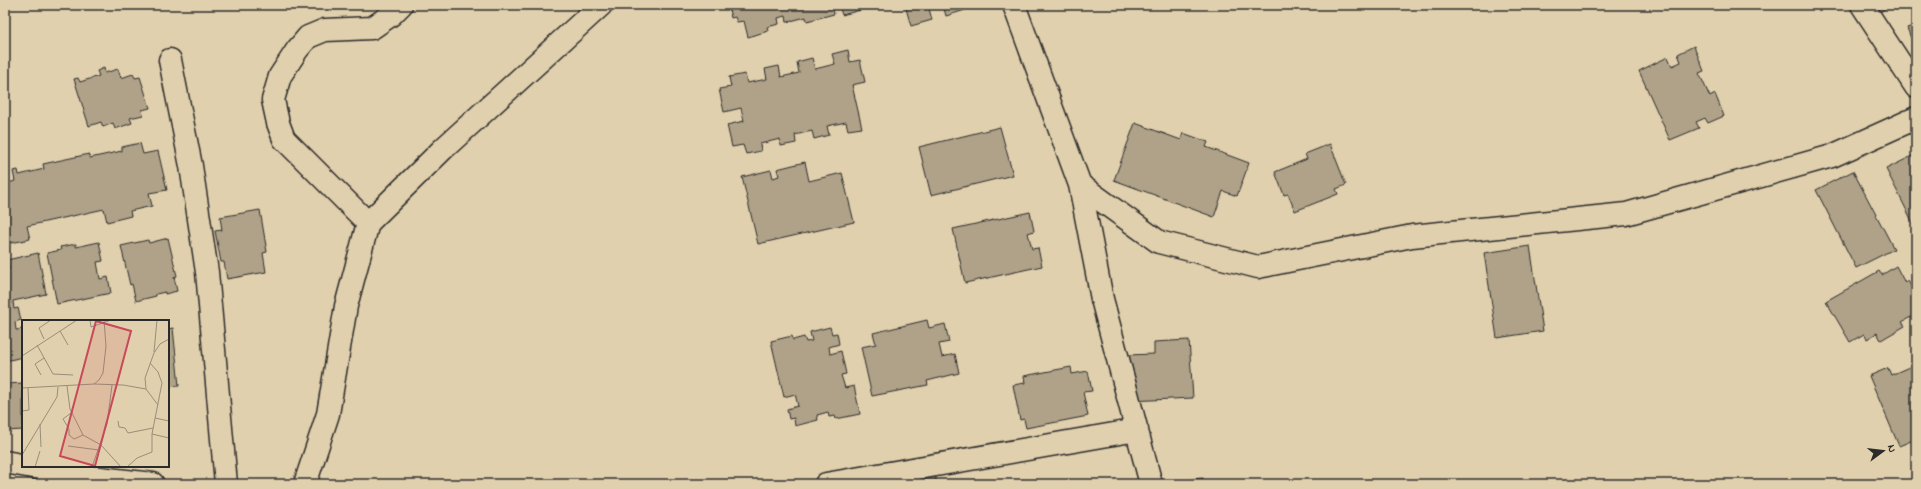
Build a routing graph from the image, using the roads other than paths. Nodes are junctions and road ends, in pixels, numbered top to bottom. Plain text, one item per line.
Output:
1 (401, 5) edge
2 (601, 5) edge
3 (1014, 5) edge
4 (1862, 5) edge
5 (170, 60) dead end
6 (1916, 87) edge
7 (1916, 118) edge
8 (1080, 185) junction
9 (368, 223) junction
10 (1137, 430) junction
11 (5, 462) edge
12 (22, 465) edge
13 (32, 467) edge
14 (153, 484) edge
15 (226, 484) edge
16 (305, 484) edge
17 (826, 484) edge
18 (1151, 484) edge

1 - 9 street
2 - 9 street
3 - 8 street
4 - 6 street
5 - 15 street
7 - 8 street
8 - 10 street
9 - 16 street
10 - 17 street
10 - 18 street
11 - 12 street
13 - 14 street

